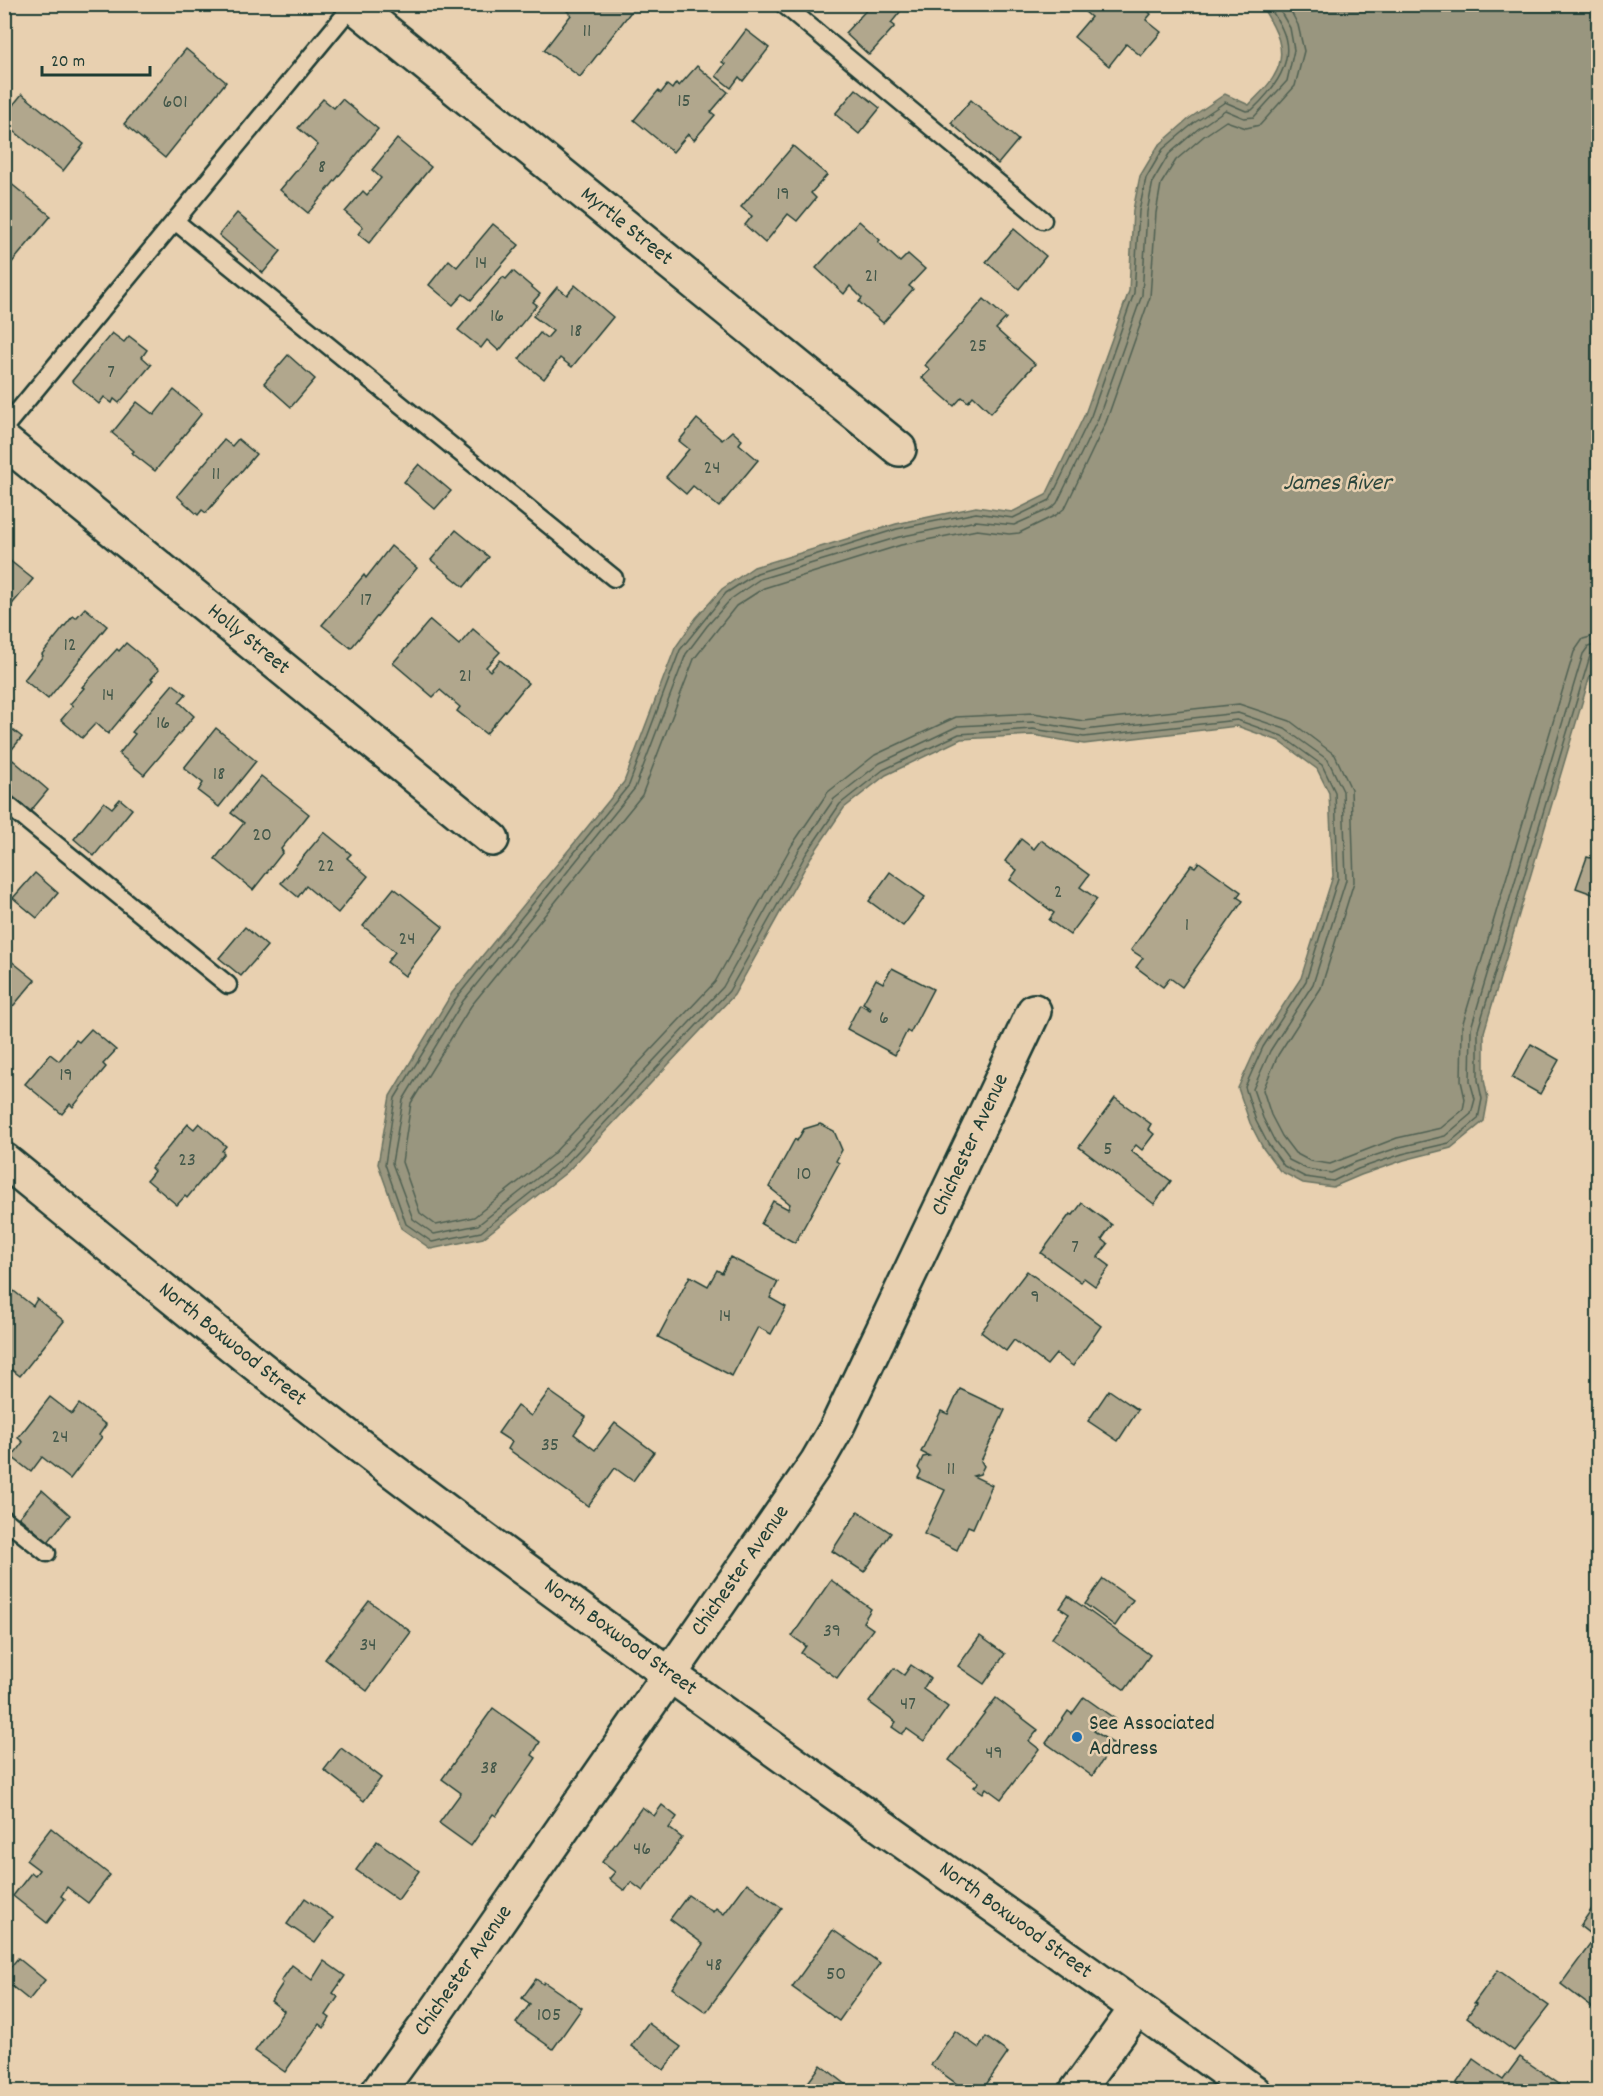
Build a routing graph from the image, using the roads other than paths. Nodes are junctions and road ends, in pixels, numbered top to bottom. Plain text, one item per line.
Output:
1 (783, 4) edge
2 (353, 5) edge
3 (1043, 220) dead end
4 (175, 221) junction
5 (4, 428) edge
6 (4, 441) edge
7 (899, 449) dead end
8 (614, 578) dead end
9 (4, 802) edge
10 (492, 839) dead end
11 (228, 985) dead end
12 (1034, 1011) dead end
13 (4, 1160) edge
14 (4, 1518) edge
15 (47, 1553) dead end
16 (669, 1674) junction
17 (1137, 2008) junction
18 (378, 2091) edge
19 (1076, 2091) edge
20 (1254, 2091) edge

1 - 3 lane
2 - 4 lane
2 - 7 street, Myrtle Street
4 - 5 lane
4 - 8 lane
6 - 10 street, Holly Street
9 - 11 lane
12 - 16 street, Chichester Avenue
13 - 16 street, North Boxwood Street
14 - 15 lane
16 - 17 street, North Boxwood Street
16 - 18 street, Chichester Avenue
17 - 19 street
17 - 20 street, North Boxwood Street

